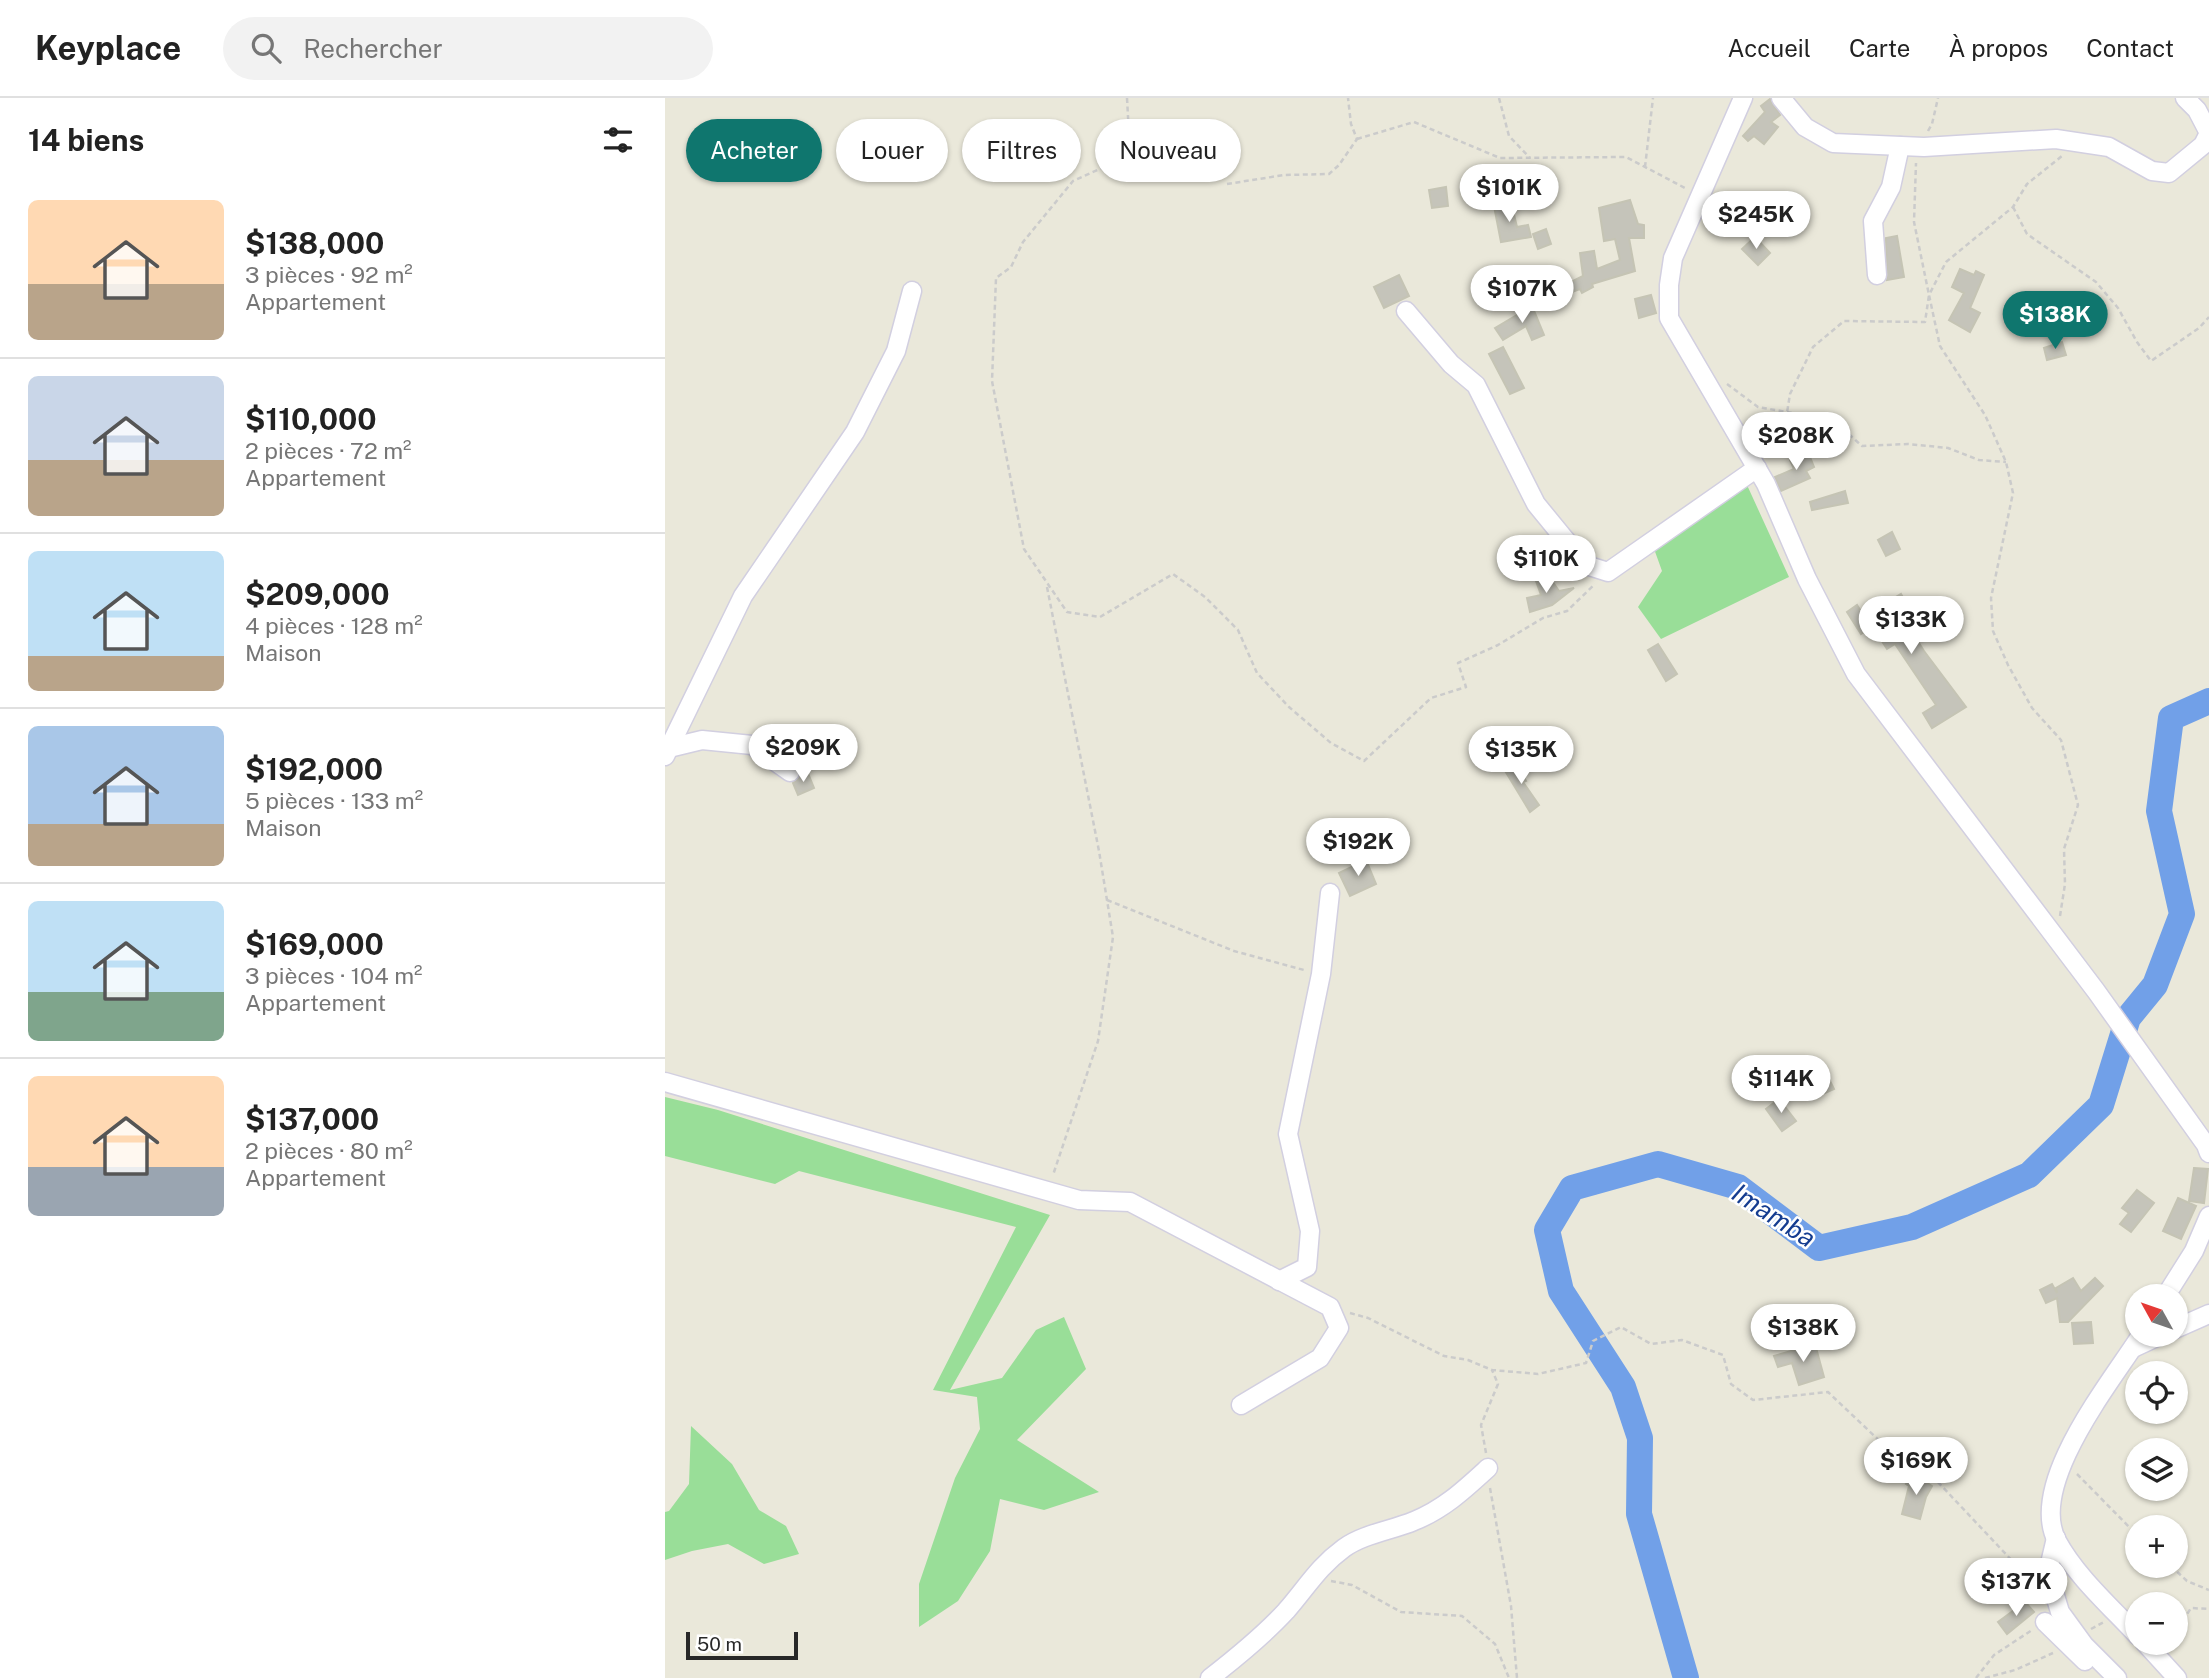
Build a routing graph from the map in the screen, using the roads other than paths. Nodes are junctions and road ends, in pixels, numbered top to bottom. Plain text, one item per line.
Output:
1 (1744, 98) edge
2 (1780, 98) edge
3 (2185, 98) edge
4 (2209, 133) edge
5 (1909, 146) junction
6 (1877, 275) dead end
7 (912, 291) dead end
8 (1406, 311) dead end
9 (1757, 468) junction
10 (667, 752) edge
11 (790, 772) dead end
12 (1330, 893) dead end
13 (665, 1082) edge
14 (2209, 1153) edge
15 (2209, 1216) edge
16 (1279, 1281) junction
17 (2173, 1284) edge
18 (2209, 1314) edge
19 (2188, 1323) edge
20 (2132, 1348) edge
21 (1241, 1405) dead end
22 (1488, 1468) road end
23 (2056, 1538) junction
24 (2052, 1617) junction
25 (2125, 1622) edge
26 (2156, 1655) edge
27 (1210, 1678) edge
28 (2103, 1678) edge
29 (2117, 1678) edge
30 (2177, 1678) edge

1 - 9 street
2 - 5 street
3 - 4 street
4 - 5 street
5 - 6 street
7 - 10 street
8 - 9 street
9 - 14 street
10 - 11 street
12 - 16 street
13 - 16 street
15 - 17 street
16 - 21 street
18 - 19 street
20 - 23 street
22 - 27 street
23 - 24 street
23 - 25 street
24 - 28 street
24 - 29 street
26 - 30 street

